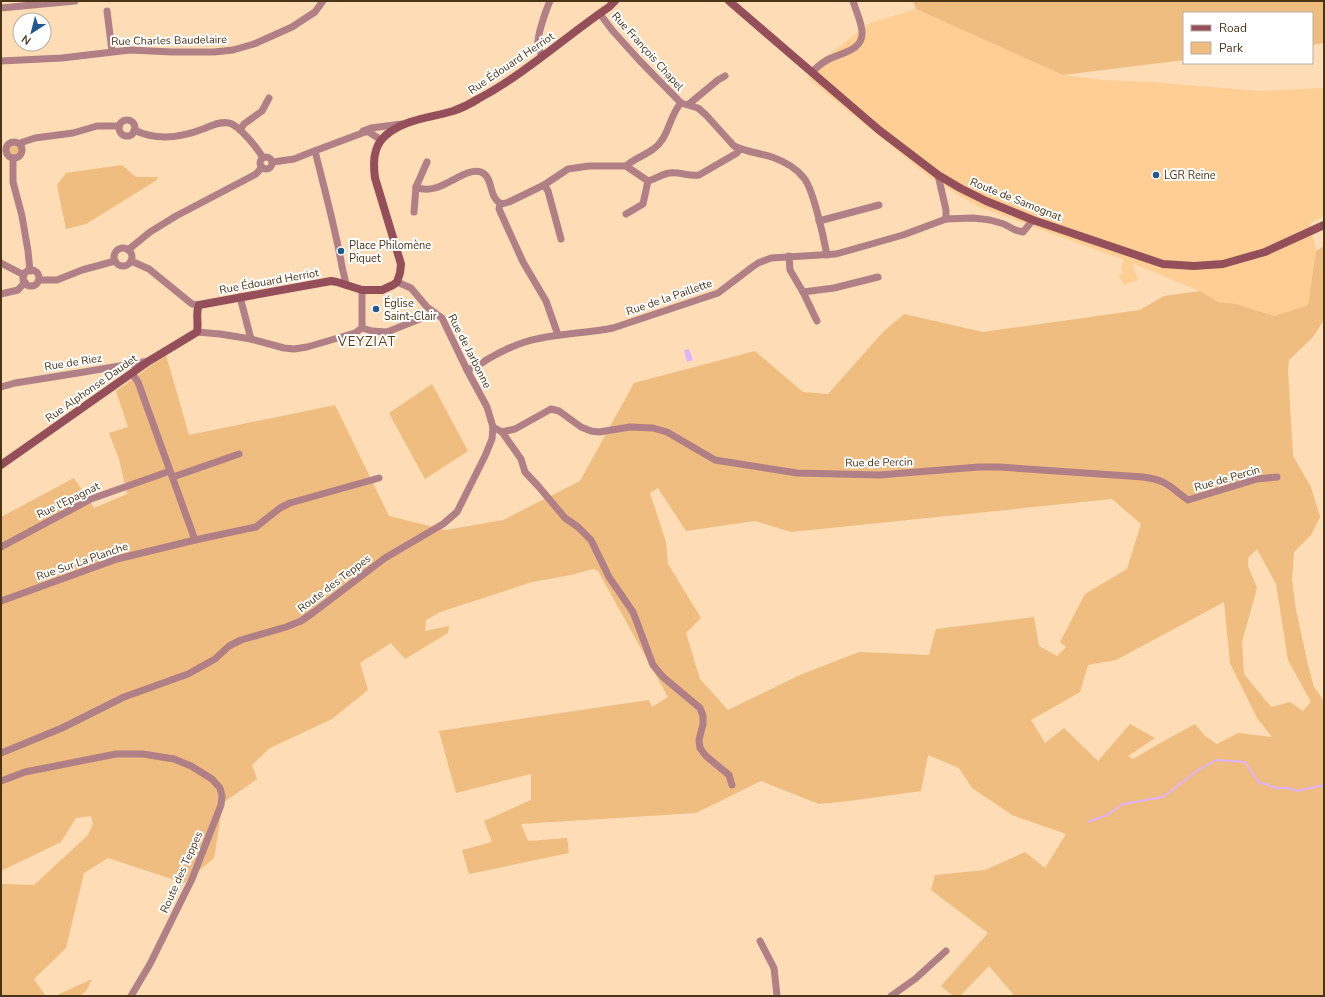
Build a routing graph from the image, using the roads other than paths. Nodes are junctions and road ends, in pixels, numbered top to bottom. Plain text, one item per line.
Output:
1 (75, 1) edge
2 (324, 1) edge
3 (550, 1) edge
4 (615, 1) edge
5 (729, 1) edge
6 (853, 1) edge
7 (1, 8) edge
8 (107, 11) dead end
9 (600, 14) junction
10 (112, 52) junction
11 (542, 56) junction
12 (1, 61) edge
13 (812, 72) junction
14 (725, 76) dead end
15 (270, 98) dead end
16 (681, 103) junction
17 (689, 104) junction
18 (406, 124) junction
19 (119, 126) junction
20 (134, 130) junction
21 (240, 130) junction
22 (356, 135) junction
23 (381, 140) junction
24 (20, 144) junction
25 (740, 149) junction
26 (315, 150) junction
27 (13, 158) junction
28 (263, 158) junction
29 (273, 162) junction
30 (428, 162) dead end
31 (626, 166) junction
32 (262, 168) junction
33 (938, 175) junction
34 (648, 181) junction
35 (544, 185) junction
36 (416, 187) junction
37 (500, 203) junction
38 (880, 205) dead end
39 (414, 212) dead end
40 (626, 214) dead end
41 (946, 220) junction
42 (1033, 220) junction
43 (819, 221) junction
44 (1324, 225) edge
45 (561, 239) dead end
46 (128, 250) junction
47 (790, 256) junction
48 (827, 256) junction
49 (115, 261) junction
50 (132, 261) junction
51 (1, 263) edge
52 (27, 273) junction
53 (878, 277) dead end
54 (39, 280) junction
55 (25, 282) junction
56 (397, 282) junction
57 (346, 285) junction
58 (362, 290) junction
59 (803, 292) junction
60 (1, 294) edge
61 (240, 297) junction
62 (199, 305) junction
63 (436, 312) junction
64 (817, 321) dead end
65 (362, 328) junction
66 (197, 332) junction
67 (558, 335) junction
68 (252, 339) junction
69 (150, 361) junction
70 (467, 370) junction
71 (132, 373) junction
72 (1, 387) edge
73 (493, 427) junction
74 (502, 432) junction
75 (239, 454) dead end
76 (1, 465) edge
77 (172, 474) junction
78 (1278, 477) dead end
79 (379, 478) dead end
80 (195, 540) junction
81 (1, 547) edge
82 (1, 601) edge
83 (1, 753) edge
84 (1, 781) edge
85 (732, 785) dead end
86 (760, 941) dead end
87 (946, 951) dead end
88 (130, 996) edge
89 (777, 996) edge
90 (891, 996) edge

1 - 7 street
2 - 10 street, Rue Charles Baudelaire
3 - 11 street
4 - 9 street, Rue Édouard Herriot
5 - 13 street, Route de Samognat
6 - 13 street
8 - 10 street
9 - 11 street, Rue Édouard Herriot
9 - 16 street, Rue François Chapel
10 - 12 street, Rue Charles Baudelaire
11 - 18 street, Rue Édouard Herriot
13 - 33 street, Route de Samognat
14 - 17 street
15 - 21 street
16 - 17 street, Rue François Chapel
16 - 31 street, Rue François Chapel
17 - 25 street, Rue François Chapel
18 - 22 street
18 - 23 street, Rue Édouard Herriot
19 - 20 street
19 - 20 street
19 - 24 street
20 - 21 street
21 - 28 street
22 - 23 street
22 - 26 street
23 - 56 street
24 - 27 street
24 - 27 street
25 - 34 street
25 - 43 street, Rue François Chapel
26 - 29 street
26 - 57 street
27 - 52 street
28 - 29 street
28 - 32 street
29 - 32 street
30 - 36 street
31 - 34 street
31 - 35 street
32 - 46 street
33 - 41 street
33 - 42 street, Route de Samognat
34 - 40 street
35 - 37 street
35 - 45 street
36 - 37 street
36 - 39 street
37 - 67 street
38 - 43 street
41 - 42 street, Rue de la Paillette
41 - 48 street, Rue de la Paillette
42 - 44 street, Route de Samognat
43 - 48 street, Rue François Chapel
46 - 49 street
46 - 50 street
47 - 48 street, Rue de la Paillette
47 - 59 street
47 - 67 street, Rue de la Paillette
49 - 50 street
49 - 54 street
50 - 62 street
51 - 52 street
52 - 54 street
52 - 55 street
53 - 59 street
54 - 55 street
55 - 60 street
56 - 58 street, Rue Édouard Herriot
56 - 63 street, Rue de Jarbonne
57 - 58 street, Rue Édouard Herriot
57 - 61 street, Rue Édouard Herriot
58 - 65 street
59 - 64 street
61 - 62 street, Rue Édouard Herriot
61 - 68 street
62 - 66 street
63 - 65 street
63 - 70 street, Rue de Jarbonne
65 - 68 street
66 - 68 street
66 - 69 street, Rue Alphonse Daudet
67 - 70 street, Rue de la Paillette
69 - 71 street, Rue Alphonse Daudet
69 - 72 street, Rue de Riez
70 - 73 street, Rue de Jarbonne
71 - 76 street, Rue Alphonse Daudet
71 - 77 street
73 - 74 street
73 - 83 street, Route des Teppes
74 - 78 street, Rue de Percin
74 - 85 street
75 - 77 street, Rue l'Epagnat
77 - 80 street
77 - 81 street, Rue l'Epagnat
79 - 80 street, Rue Sur La Planche
80 - 82 street, Rue Sur La Planche
84 - 88 street, Route des Teppes
86 - 89 street
87 - 90 street

